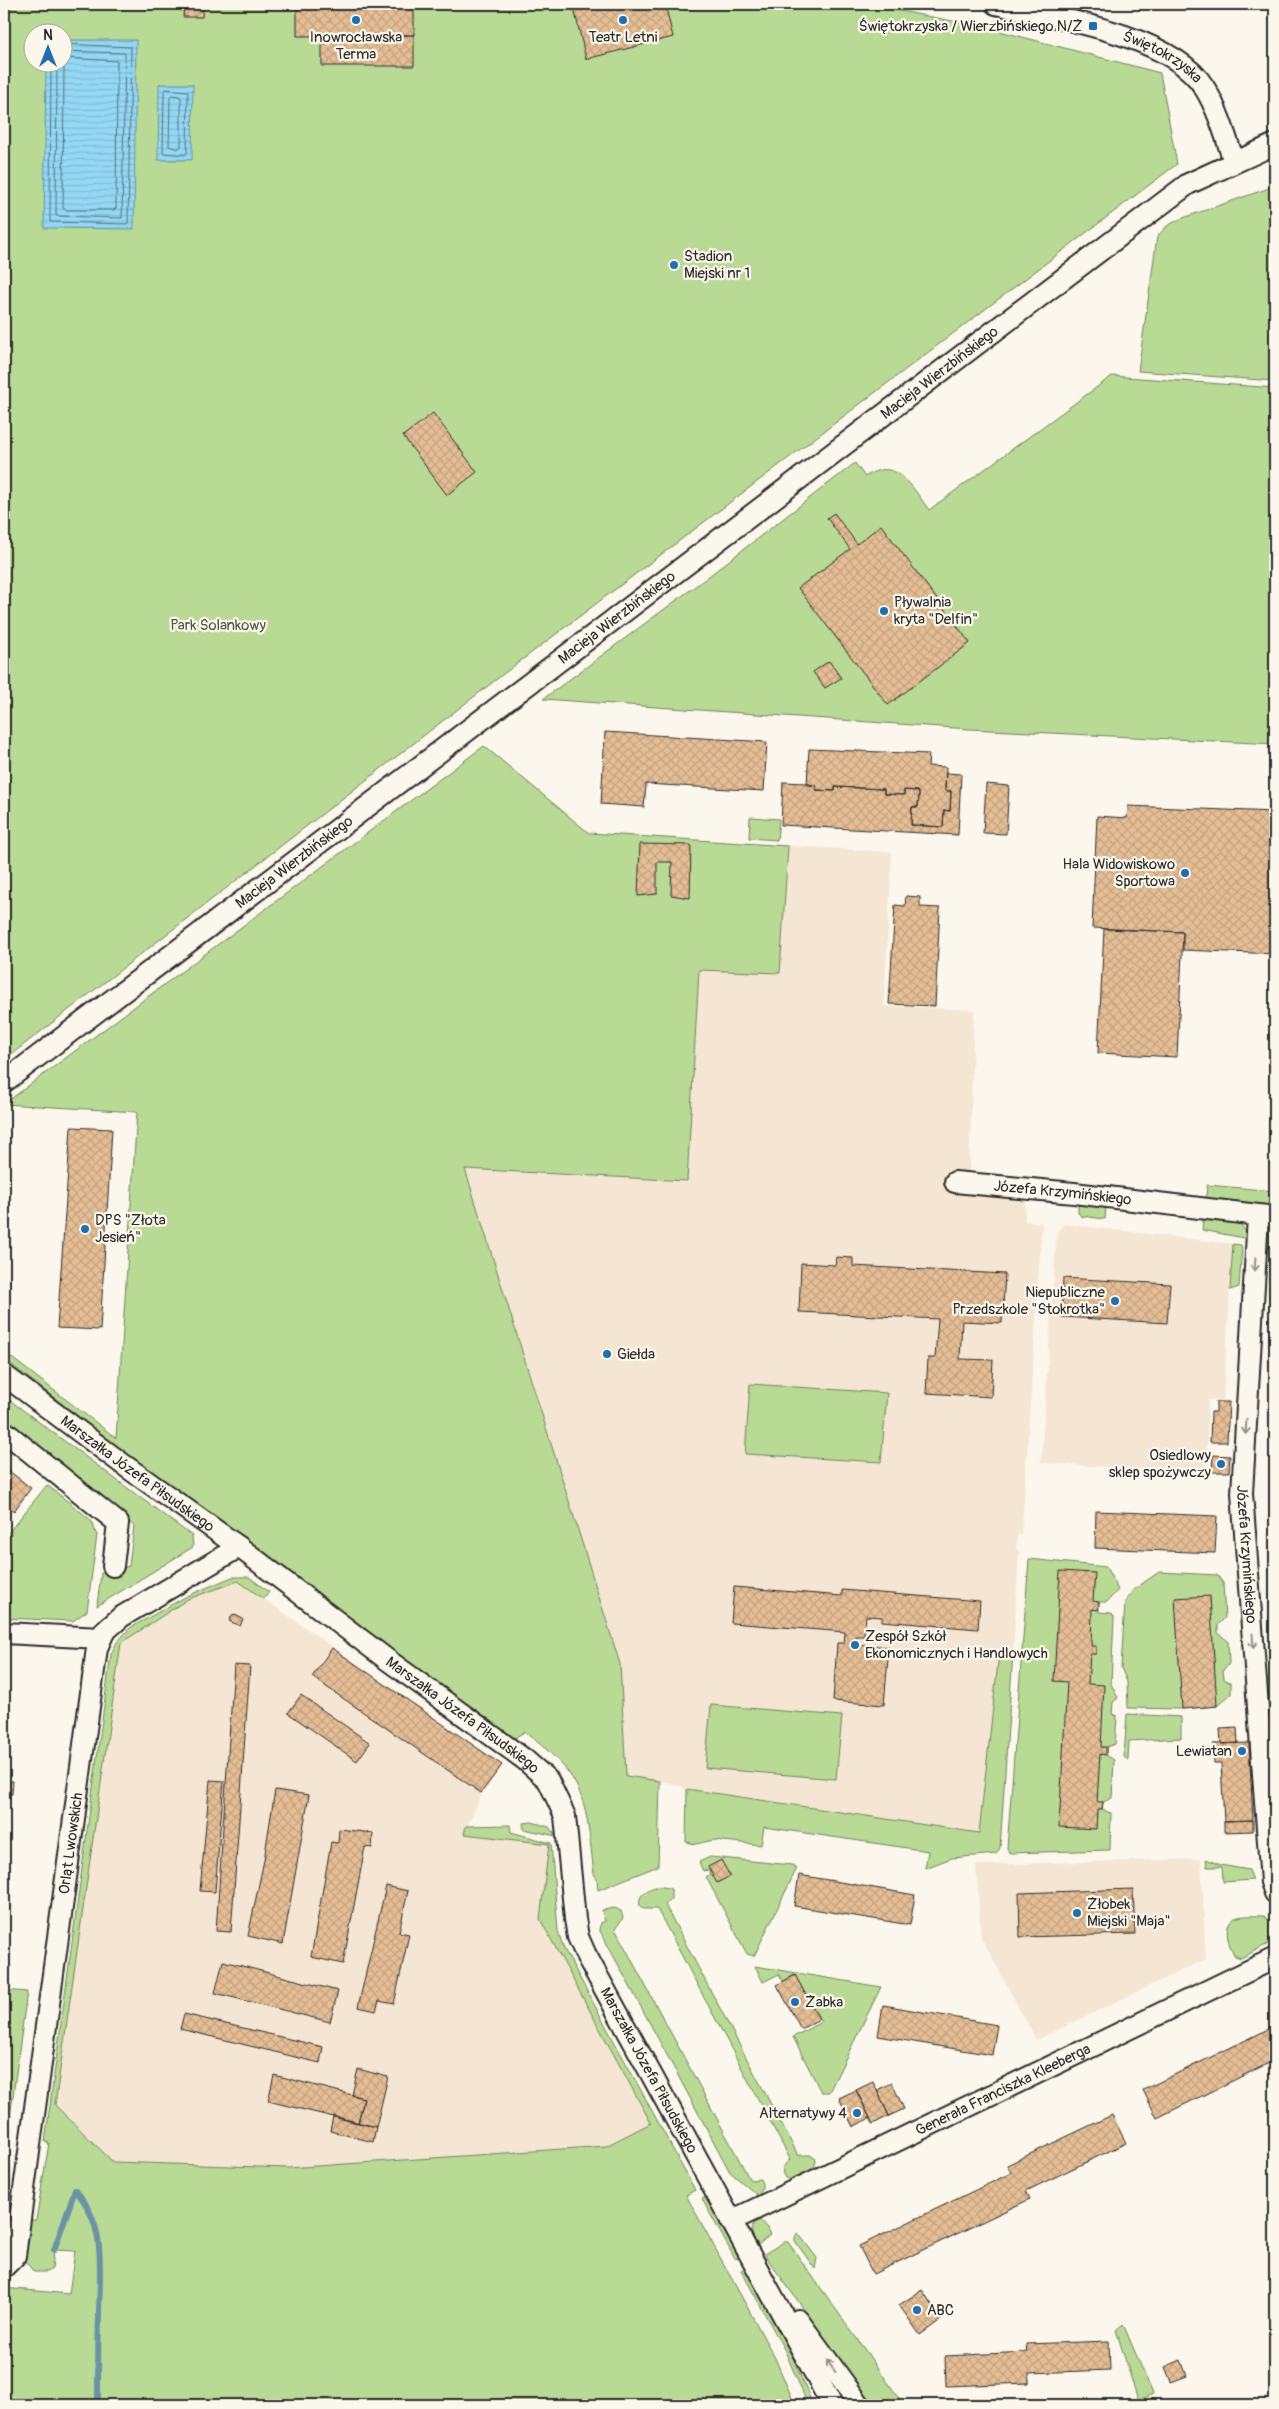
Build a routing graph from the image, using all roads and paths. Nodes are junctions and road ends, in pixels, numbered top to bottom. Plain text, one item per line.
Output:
1 (996, 4) edge
2 (1275, 144) edge
3 (1234, 162) junction
4 (4, 1082) edge
5 (955, 1182) dead end
6 (1267, 1216) edge
7 (4, 1375) edge
8 (4, 1431) edge
9 (239, 1547) junction
10 (113, 1566) dead end
11 (4, 1633) edge
12 (100, 1638) junction
13 (1275, 1893) edge
14 (1275, 1958) edge
15 (731, 2221) junction
16 (752, 2255) junction
17 (4, 2267) edge
18 (832, 2405) edge
19 (860, 2405) edge

1 - 3 street, Świętokrzyska
2 - 3 street
3 - 4 street, Macieja Wierzbińskiego
5 - 6 street, Józefa Krzymińskiego
6 -> 13 street, Józefa Krzymińskiego
7 - 9 street, Marszałka Józefa Piłsudskiego
8 - 10 street
9 - 12 street, Orląt Lwowskich
9 - 15 street, Marszałka Józefa Piłsudskiego
11 - 12 street
12 - 17 street, Orląt Lwowskich
14 - 15 street, Generała Franciszka Kleeberga
15 - 16 street, Marszałka Józefa Piłsudskiego
16 - 18 street, Marszałka Józefa Piłsudskiego
19 -> 16 street, Marszałka Józefa Piłsudskiego

